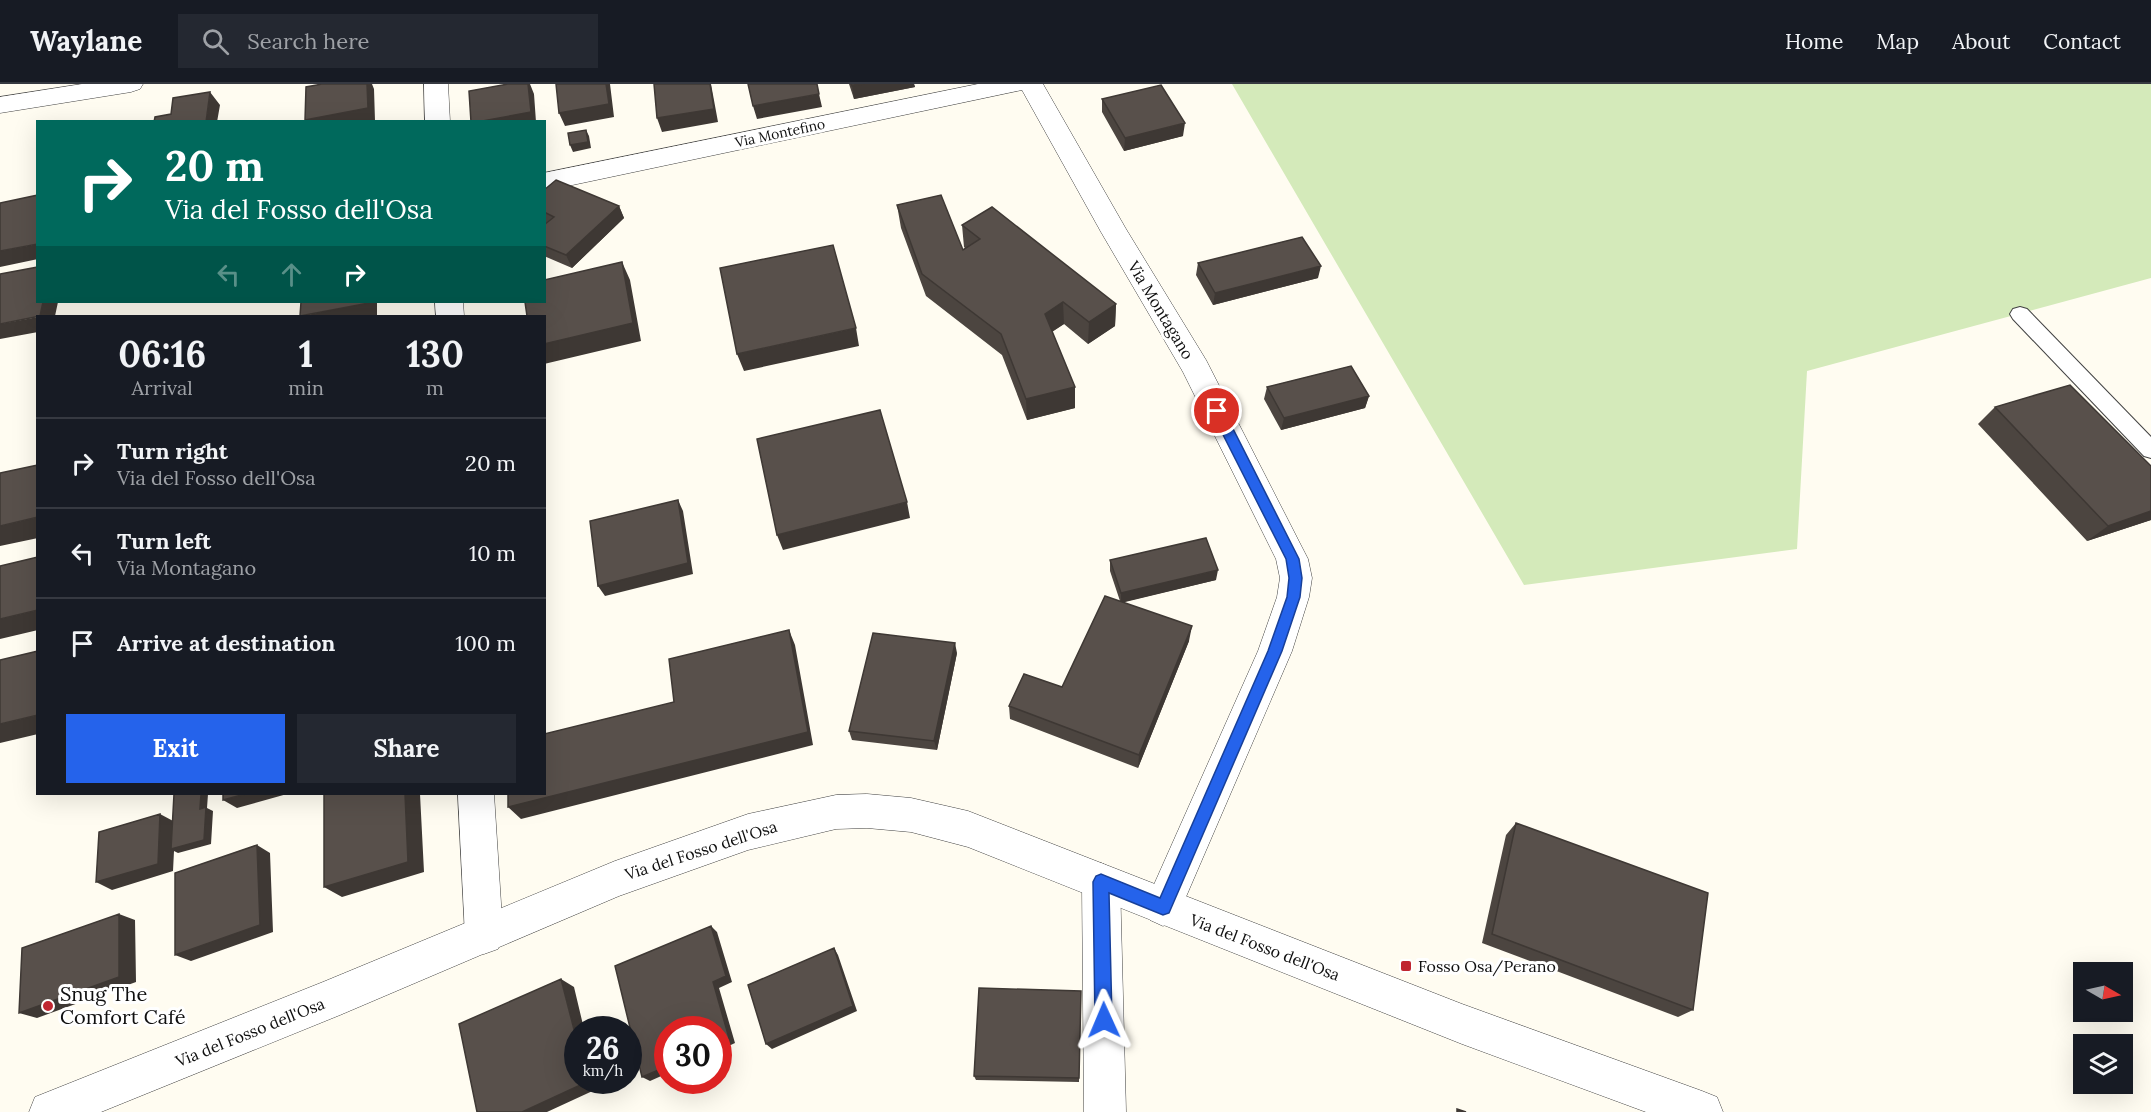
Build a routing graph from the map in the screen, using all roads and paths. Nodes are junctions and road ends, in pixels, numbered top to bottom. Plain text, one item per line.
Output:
1 (131, 84) edge
2 (436, 84) edge
3 (1016, 84) edge
4 (1031, 84) edge
5 (0, 105) edge
6 (438, 120) edge
7 (546, 182) edge
8 (2020, 314) dead end
9 (2151, 450) edge
10 (476, 795) edge
11 (1101, 882) junction
12 (1163, 907) junction
13 (484, 935) junction
14 (50, 1112) edge
15 (1105, 1112) edge
16 (1702, 1112) edge

1 - 5 street
2 - 6 street
3 - 7 street, Via Montefino
4 - 12 street, Via Montagano
8 - 9 lane
10 - 13 street
11 - 12 street, Via del Fosso dell'Osa
11 - 13 street, Via del Fosso dell'Osa
11 - 15 street
12 - 16 street, Via del Fosso dell'Osa
13 - 14 street, Via del Fosso dell'Osa

